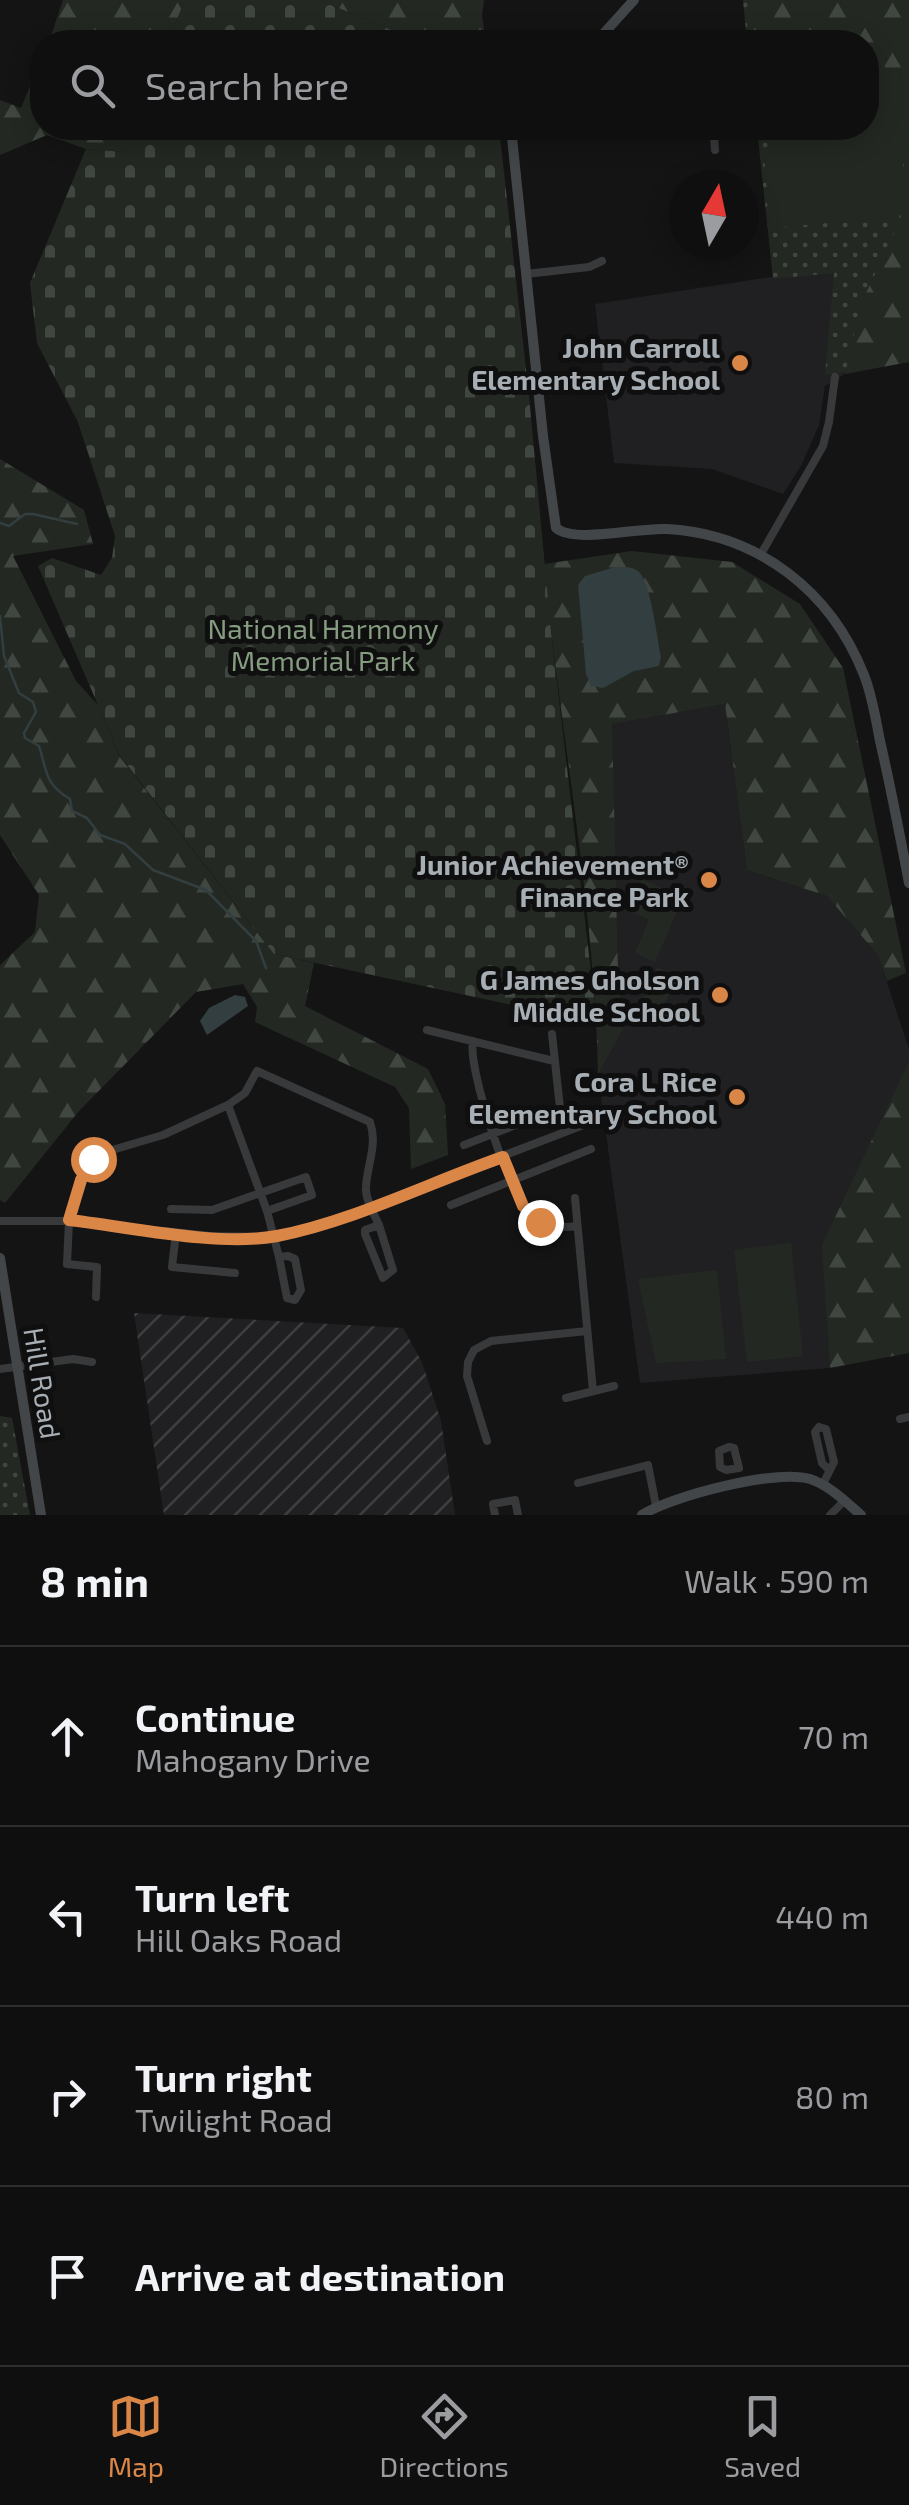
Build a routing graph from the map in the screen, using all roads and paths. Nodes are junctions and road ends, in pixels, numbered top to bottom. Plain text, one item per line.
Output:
1 (634, 0) edge
2 (609, 30) edge
3 (512, 140) edge
4 (714, 140) edge
5 (715, 150) dead end
6 (602, 260) dead end
7 (526, 274) junction
8 (835, 377) dead end
9 (761, 554) junction
10 (904, 830) edge
11 (909, 883) edge
12 (427, 1030) dead end
13 (552, 1034) dead end
14 (473, 1040) junction
15 (554, 1061) junction
16 (228, 1104) junction
17 (586, 1124) dead end
18 (494, 1135) junction
19 (464, 1145) dead end
20 (591, 1150) dead end
21 (503, 1157) junction
22 (513, 1182) junction
23 (261, 1194) junction
24 (575, 1198) dead end
25 (451, 1205) dead end
26 (372, 1206) junction
27 (171, 1209) dead end
28 (267, 1210) junction
29 (69, 1220) junction
30 (0, 1221) edge
31 (379, 1225) junction
32 (577, 1226) junction
33 (176, 1233) junction
34 (275, 1236) junction
35 (0, 1258) edge
36 (279, 1258) junction
37 (235, 1272) dead end
38 (96, 1296) dead end
39 (588, 1332) junction
40 (92, 1362) dead end
41 (18, 1367) junction
42 (0, 1369) edge
43 (614, 1386) dead end
44 (592, 1392) junction
45 (566, 1398) dead end
46 (486, 1441) dead end
47 (740, 1468) dead end
48 (829, 1470) junction
49 (578, 1483) dead end
50 (744, 1484) junction
51 (823, 1484) junction
52 (844, 1501) junction
53 (656, 1506) junction
54 (41, 1515) edge
55 (495, 1515) edge
56 (518, 1515) edge
57 (642, 1515) edge
58 (830, 1515) edge
59 (861, 1515) edge

1 - 2 street
3 - 7 street
4 - 5 street
6 - 7 street
7 - 9 street
8 - 9 street
9 - 10 street
10 - 11 street
12 - 14 street
13 - 15 street
14 - 15 street
14 - 18 street
15 - 18 street
16 - 23 street
16 - 26 street
16 - 29 street
17 - 21 street
18 - 19 street
18 - 21 street
20 - 22 street
21 - 22 street
21 - 26 street
22 - 25 street
22 - 32 street
23 - 27 street
23 - 28 street
23 - 28 street
24 - 32 street
26 - 31 street
26 - 34 street
28 - 34 street
29 - 30 street
29 - 33 street
29 - 38 street
31 - 31 street
32 - 39 street
33 - 34 street
33 - 37 street
34 - 36 street
35 - 41 street, Hill Road
36 - 36 street
39 - 44 street
39 - 46 street
40 - 41 street
41 - 42 street
41 - 54 street, Hill Road
43 - 44 street
44 - 45 street
47 - 50 street
48 - 48 street
48 - 51 street
49 - 53 street
50 - 51 street
50 - 53 street
51 - 52 street
52 - 58 street
52 - 59 street
53 - 57 street
55 - 56 street

